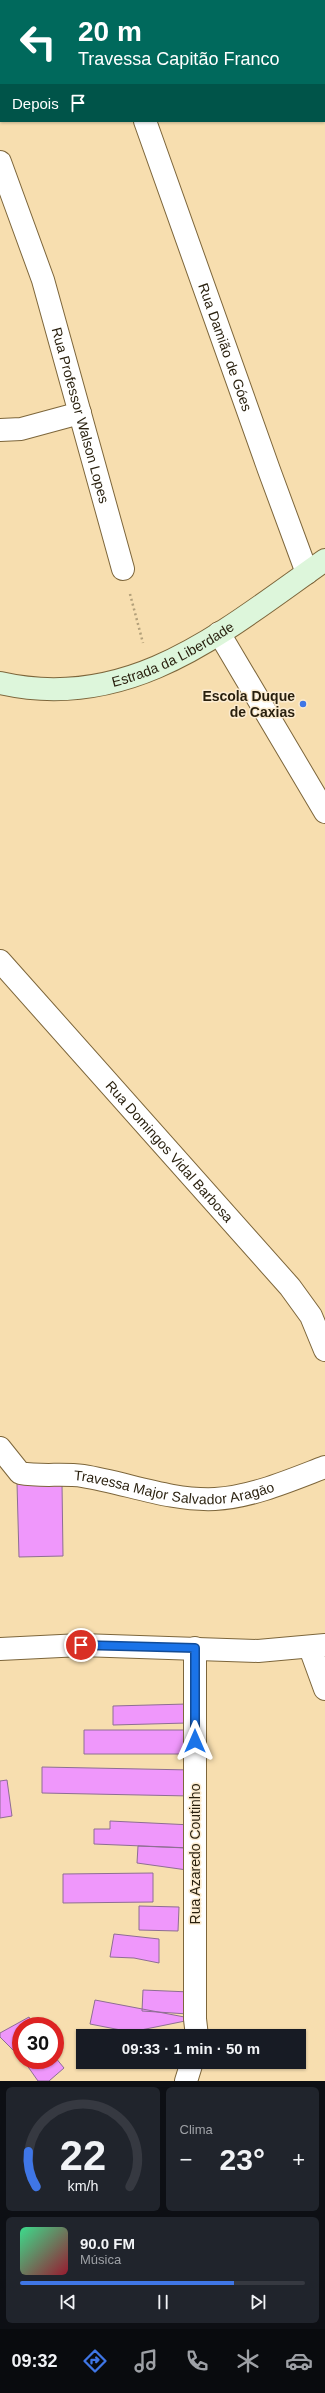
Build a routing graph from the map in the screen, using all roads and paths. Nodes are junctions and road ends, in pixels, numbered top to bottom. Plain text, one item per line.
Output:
1 (145, 122) edge
2 (0, 162) edge
3 (80, 412) junction
4 (0, 430) edge
5 (325, 560) edge
6 (123, 569) joint
7 (307, 572) junction
8 (219, 633) junction
9 (150, 671) junction
10 (0, 683) edge
11 (325, 812) edge
12 (0, 962) edge
13 (318, 1309) edge
14 (325, 1350) edge
15 (0, 1448) edge
16 (325, 1468) edge
17 (317, 1647) edge
18 (195, 1648) junction
19 (0, 1649) edge
20 (325, 1689) edge
21 (196, 2029) edge
22 (190, 2069) edge
23 (186, 2081) edge

1 - 7 street, Rua Damião de Góes
2 - 3 street, Rua Professor Walson Lopes
3 - 4 street
3 - 6 street, Rua Professor Walson Lopes
5 - 7 main road, Estrada da Liberdade
6 - 9 path
7 - 8 main road, Estrada da Liberdade
8 - 9 main road, Estrada da Liberdade
8 - 11 street
9 - 10 main road, Estrada da Liberdade
12 - 13 street, Rua Domingos Vidal Barbosa
13 - 14 street, Rua Domingos Vidal Barbosa
15 - 16 street, Travessa Major Salvador Aragāo
17 - 18 street
17 - 20 street
18 - 19 street
18 - 21 street, Rua Azaredo Coutinho
22 - 23 street

